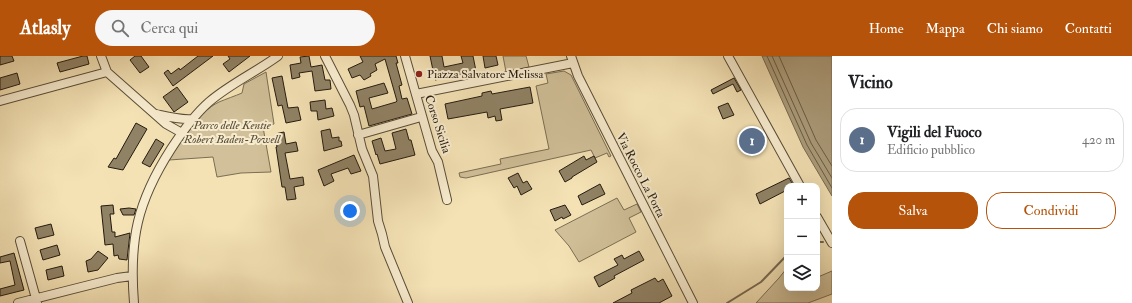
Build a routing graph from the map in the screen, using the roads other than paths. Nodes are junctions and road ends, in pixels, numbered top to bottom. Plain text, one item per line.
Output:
1 (101, 56) edge
2 (279, 56) edge
3 (325, 56) edge
4 (404, 56) edge
5 (728, 56) edge
6 (572, 60) edge
7 (107, 72) junction
8 (416, 94) junction
9 (0, 102) edge
10 (156, 113) junction
11 (421, 117) junction
12 (192, 119) junction
13 (182, 133) junction
14 (358, 136) junction
15 (798, 183) edge
16 (447, 200) dead end
17 (818, 219) edge
18 (20, 241) dead end
19 (832, 243) edge
20 (132, 276) junction
21 (36, 301) edge
22 (18, 303) edge
23 (134, 303) edge
24 (408, 303) edge
25 (693, 303) edge

1 - 7 street
2 - 12 street
3 - 14 street
4 - 8 street, Corso Sicilia
5 - 15 street
6 - 8 street
6 - 25 street, Via Rocco La Porta
7 - 9 street
7 - 10 street
8 - 11 street, Corso Sicilia
10 - 12 street
10 - 13 street
11 - 14 street
11 - 16 street, Corso Sicilia
12 - 13 street
13 - 20 street
14 - 24 street
17 - 19 street
18 - 21 street
20 - 21 street
20 - 23 street
21 - 22 street

